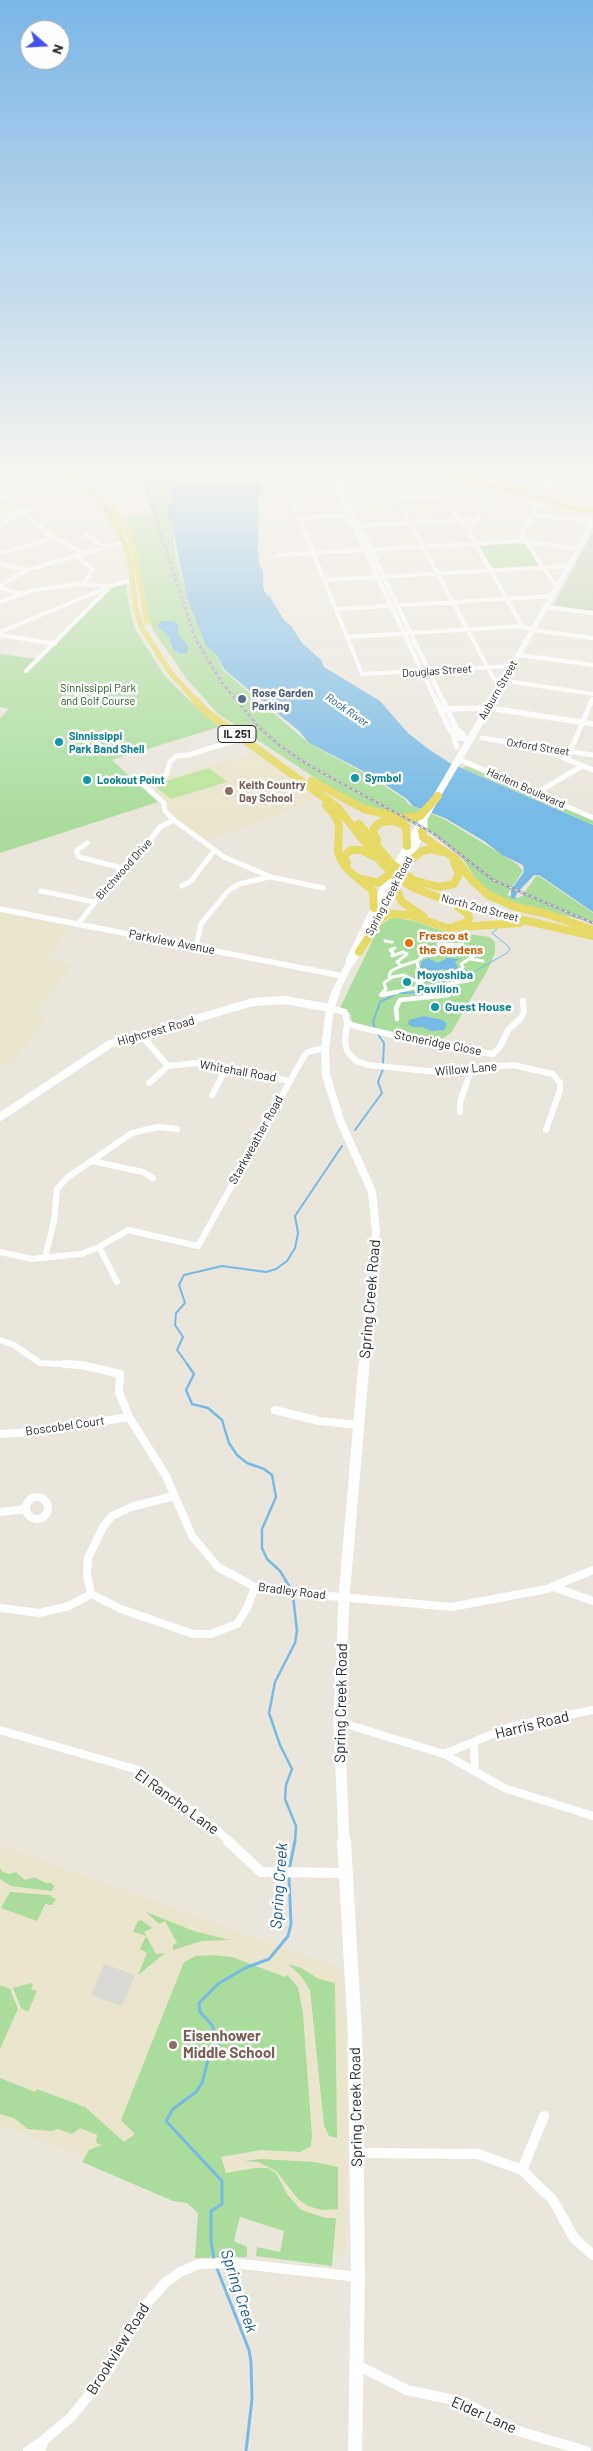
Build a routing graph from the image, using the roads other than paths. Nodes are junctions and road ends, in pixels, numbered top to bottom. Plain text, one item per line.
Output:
1 (1, 587) edge
2 (59, 587) edge
3 (108, 587) edge
4 (110, 587) edge
5 (136, 587) edge
6 (138, 587) edge
7 (327, 587) edge
8 (382, 587) edge
9 (390, 587) edge
10 (443, 587) edge
11 (499, 587) edge
12 (557, 588) edge
13 (22, 594) junction
14 (553, 596) junction
15 (505, 599) junction
16 (0, 602) edge
17 (451, 602) junction
18 (398, 605) junction
19 (391, 606) junction
20 (547, 607) junction
21 (336, 609) junction
22 (593, 613) edge
23 (522, 626) junction
24 (467, 630) junction
25 (533, 630) junction
26 (0, 634) edge
27 (405, 634) junction
28 (412, 634) junction
29 (346, 637) junction
30 (593, 638) edge
31 (55, 644) junction
32 (519, 655) junction
33 (593, 665) edge
34 (512, 666) junction
35 (488, 668) junction
36 (26, 670) dead end
37 (429, 671) junction
38 (422, 672) junction
39 (504, 681) junction
40 (593, 694) edge
41 (593, 699) edge
42 (447, 708) junction
43 (489, 708) junction
44 (440, 709) junction
45 (583, 722) junction
46 (593, 724) edge
47 (459, 735) junction
48 (482, 738) dead end
49 (470, 740) junction
50 (246, 741) junction
51 (535, 746) junction
52 (457, 747) dead end
53 (570, 752) junction
54 (593, 755) edge
55 (459, 759) junction
56 (567, 759) junction
57 (475, 766) junction
58 (582, 766) junction
59 (452, 770) junction
60 (593, 770) edge
61 (306, 778) junction
62 (443, 787) joint
63 (538, 792) junction
64 (438, 796) junction
65 (593, 818) edge
66 (174, 820) junction
67 (424, 821) junction
68 (422, 831) junction
69 (87, 843) dead end
70 (407, 846) junction
71 (214, 851) junction
72 (381, 859) junction
73 (406, 864) junction
74 (122, 868) junction
75 (394, 871) junction
76 (271, 877) junction
77 (412, 883) junction
78 (394, 885) junction
79 (182, 886) dead end
80 (323, 888) dead end
81 (41, 891) dead end
82 (94, 902) junction
83 (374, 908) junction
84 (0, 909) edge
85 (78, 924) junction
86 (593, 930) edge
87 (593, 937) edge
88 (385, 941) dead end
89 (392, 942) dead end
90 (438, 944) dead end
91 (196, 946) junction
92 (395, 948) dead end
93 (461, 950) junction
94 (359, 952) junction
95 (446, 953) dead end
96 (471, 959) junction
97 (416, 961) junction
98 (483, 961) dead end
99 (400, 966) junction
100 (345, 972) junction
101 (459, 972) junction
102 (425, 973) junction
103 (395, 978) junction
104 (422, 985) junction
105 (448, 995) junction
106 (523, 1001) dead end
107 (330, 1008) junction
108 (397, 1019) dead end
109 (347, 1023) junction
110 (141, 1035) junction
111 (325, 1048) junction
112 (168, 1066) junction
113 (227, 1067) junction
114 (472, 1068) junction
115 (289, 1081) junction
116 (149, 1083) dead end
117 (212, 1094) dead end
118 (460, 1112) dead end
119 (0, 1117) edge
120 (177, 1129) dead end
121 (546, 1130) dead end
122 (92, 1161) junction
123 (153, 1178) dead end
124 (198, 1246) joint
125 (99, 1247) junction
126 (0, 1252) edge
127 (45, 1258) junction
128 (117, 1282) dead end
129 (0, 1340) edge
130 (274, 1410) dead end
131 (129, 1416) junction
132 (358, 1425) junction
133 (0, 1434) edge
134 (174, 1496) junction
135 (24, 1509) dead end
136 (0, 1512) edge
137 (593, 1570) edge
138 (255, 1587) junction
139 (552, 1587) junction
140 (91, 1594) junction
141 (344, 1597) junction
142 (593, 1601) edge
143 (0, 1608) edge
144 (593, 1710) edge
145 (339, 1722) junction
146 (0, 1730) edge
147 (474, 1742) junction
148 (444, 1754) junction
149 (475, 1771) junction
150 (593, 1816) edge
151 (345, 1874) junction
152 (544, 2116) dead end
153 (357, 2153) junction
154 (522, 2170) junction
155 (593, 2255) edge
156 (233, 2263) joint
157 (199, 2264) joint
158 (358, 2277) junction
159 (356, 2365) junction
160 (44, 2440) junction
161 (28, 2451) edge
162 (40, 2451) edge
163 (356, 2451) edge
164 (586, 2451) edge

1 - 13 street
2 - 13 street
3 - 26 street
4 - 31 street
5 - 50 main road, North 2nd Street / IL 251
6 - 61 main road, North 2nd Street / IL 251
7 - 21 street
8 - 19 street
9 - 18 street
10 - 17 street
11 - 15 street
12 - 14 main road, Auburn Street
13 - 16 street
14 - 15 street
14 - 20 main road, Auburn Street
15 - 17 street
15 - 23 street
17 - 18 street
17 - 24 street
18 - 19 street
18 - 28 street
19 - 21 street
19 - 27 street
20 - 22 street
20 - 25 main road, Auburn Street
21 - 29 street
23 - 24 street
23 - 25 street
24 - 28 street
24 - 35 street
25 - 30 street
25 - 32 main road, Auburn Street
26 - 31 street
27 - 28 street
27 - 29 street
27 - 38 street
28 - 37 street
29 - 38 street, Douglas Street
31 - 36 street
32 - 33 street
32 - 34 main road, Auburn Street
34 - 35 street, Douglas Street
34 - 39 main road, Auburn Street
35 - 37 street, Douglas Street
35 - 39 street
37 - 38 street, Douglas Street
37 - 42 street
38 - 44 street
39 - 40 street
39 - 43 main road, Auburn Street
41 - 45 street
42 - 43 street
42 - 44 street
42 - 47 street
43 - 45 street
43 - 49 main road, Auburn Street
44 - 47 street
45 - 46 street
45 - 53 street
47 - 49 street
47 - 52 street
48 - 51 street, Oxford Street
49 - 55 main road, Auburn Street
50 - 66 street
50 - 72 main road, North 2nd Street / IL 251
50 - 83 main road
51 - 53 street, Oxford Street
51 - 56 street
53 - 54 street, Oxford Street
53 - 56 street
55 - 57 street, Harlem Boulevard
55 - 59 main road, Auburn Street
56 - 58 street
57 - 59 street
57 - 63 street, Harlem Boulevard
58 - 60 street
58 - 63 street
59 - 62 main road, Auburn Street
61 - 64 main road
61 - 72 main road, North 2nd Street / IL 251
62 - 64 main road, Spring Creek Road
63 - 65 street, Harlem Boulevard
64 - 67 main road, Spring Creek Road
66 - 71 street
66 - 74 street, Birchwood Drive
67 - 68 main road, Spring Creek Road
67 - 70 main road, Spring Creek Road
68 - 73 main road, Spring Creek Road
68 - 86 main road
69 - 74 street
70 - 72 main road
70 - 75 main road, Spring Creek Road
71 - 76 street
71 - 79 street
72 - 75 main road
72 - 77 main road, North 2nd Street / IL 251
73 - 77 main road
73 - 78 main road, Spring Creek Road
74 - 82 street, Birchwood Drive
75 - 83 main road, Spring Creek Road
76 - 80 street
76 - 91 street
77 - 78 main road
77 - 86 main road, North 2nd Street / IL 251
77 - 87 main road, North 2nd Street / IL 251
78 - 94 main road, Spring Creek Road
81 - 82 street
82 - 85 street, Birchwood Drive
83 - 100 main road, Spring Creek Road
84 - 85 street, Parkview Avenue
85 - 91 street, Parkview Avenue
87 - 94 main road
88 - 89 street
90 - 93 street
91 - 100 street, Parkview Avenue
92 - 99 street
93 - 95 street
93 - 96 street
93 - 97 street
94 - 100 main road, Spring Creek Road
96 - 98 street
96 - 101 street
97 - 99 street
97 - 102 street
99 - 103 street
100 - 107 main road, Spring Creek Road
101 - 102 street
101 - 105 street
102 - 104 street
103 - 104 street
103 - 104 street
104 - 105 street
105 - 108 street
106 - 109 street, Stoneridge Close
107 - 109 street, Stoneridge Close
107 - 110 street, Highcrest Road
107 - 111 main road, Spring Creek Road
109 - 114 street, Willow Lane
110 - 112 street
110 - 119 street, Highcrest Road
111 - 115 street, Starkweather Road
111 - 132 main road, Spring Creek Road
112 - 113 street, Whitehall Road
112 - 116 street
113 - 115 street, Whitehall Road
113 - 117 street
114 - 118 street
114 - 121 street, Willow Lane
115 - 124 street, Starkweather Road
120 - 122 street
122 - 123 street
122 - 127 street
124 - 125 street
125 - 127 street
125 - 128 street
126 - 127 street
129 - 131 street, Bradley Road
130 - 132 street
131 - 133 street, Boscobel Court
131 - 134 street, Bradley Road
132 - 141 main road, Spring Creek Road
134 - 138 street, Bradley Road
134 - 140 street
135 - 136 street
137 - 139 street, Bradley Road
138 - 140 street
138 - 141 street, Bradley Road
139 - 141 street, Bradley Road
139 - 142 street
140 - 143 street
141 - 145 main road, Spring Creek Road
144 - 147 street, Harris Road
145 - 148 street
145 - 151 main road, Spring Creek Road
146 - 151 street, El Rancho Lane
147 - 148 street, Harris Road
147 - 149 street
148 - 149 street
149 - 150 street
151 - 153 main road, Spring Creek Road
152 - 154 street
153 - 154 street
153 - 158 main road, Spring Creek Road
154 - 155 street
156 - 157 street, Brookview Road
156 - 158 street, Brookview Road
157 - 160 street, Brookview Road
158 - 159 main road, Spring Creek Road
159 - 163 main road, Spring Creek Road
159 - 164 street, Elder Lane
160 - 161 street
160 - 162 street, Brookview Road

